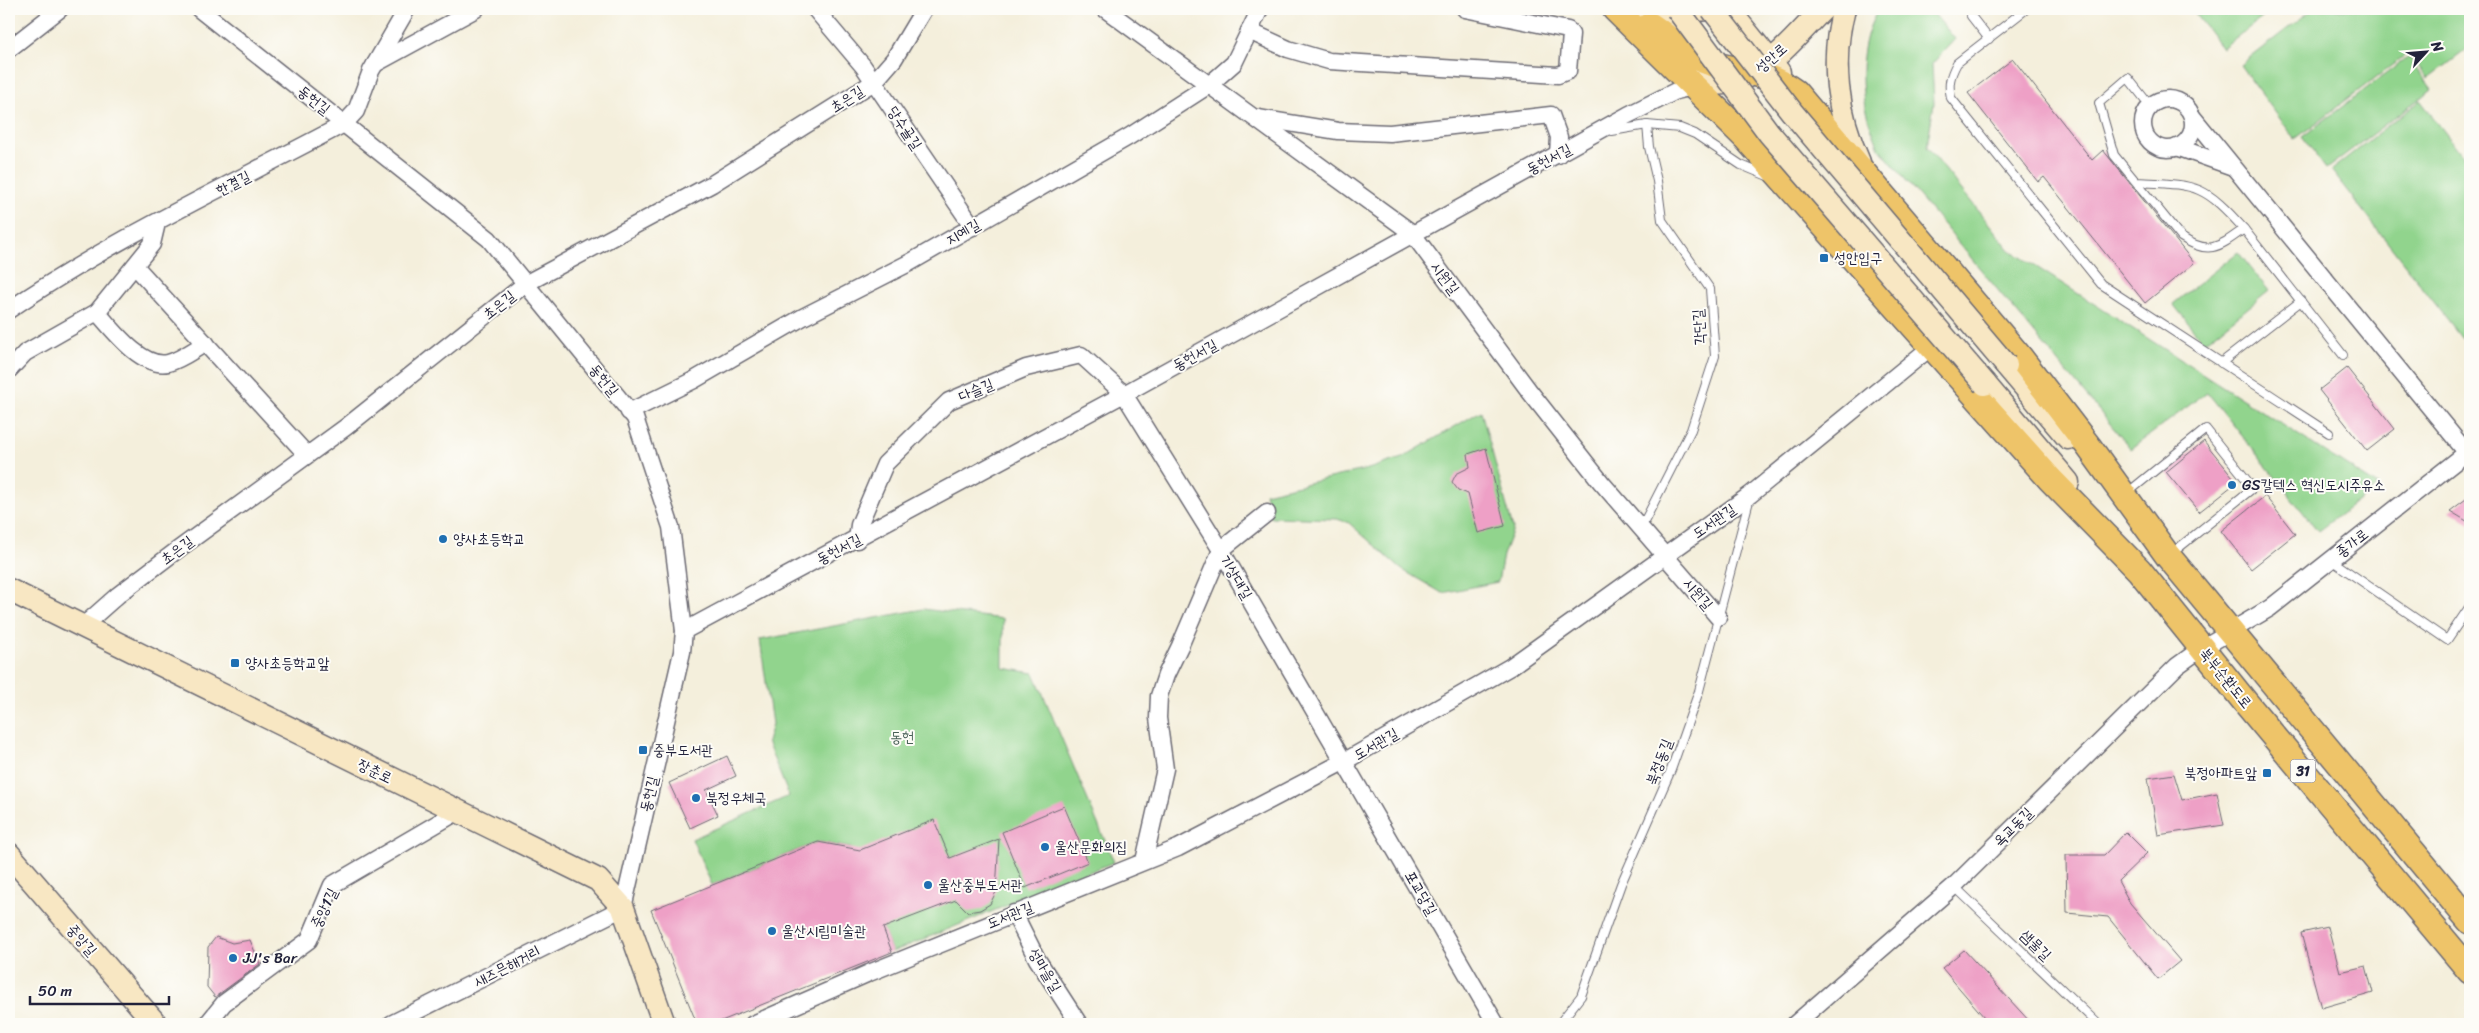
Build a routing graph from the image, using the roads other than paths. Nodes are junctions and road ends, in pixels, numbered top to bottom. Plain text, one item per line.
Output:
1 (60, 9) edge
2 (199, 9) edge
3 (407, 9) edge
4 (476, 9) edge
5 (815, 9) edge
6 (924, 9) edge
7 (1105, 9) edge
8 (1260, 9) edge
9 (1465, 9) edge
10 (1615, 9) edge
11 (1626, 9) edge
12 (1634, 9) edge
13 (1711, 9) edge
14 (1728, 9) edge
15 (1823, 9) edge
16 (1844, 9) edge
17 (1665, 10) edge
18 (2026, 10) dead end
19 (1971, 16) dead end
20 (1249, 31) junction
21 (1989, 38) junction
22 (9, 49) edge
23 (1678, 58) junction
24 (374, 64) junction
25 (1764, 67) junction
26 (874, 82) junction
27 (1209, 85) junction
28 (1692, 87) junction
29 (2151, 107) junction
30 (2192, 116) junction
31 (1253, 117) junction
32 (344, 124) junction
33 (1647, 126) junction
34 (1745, 136) junction
35 (1591, 137) junction
36 (2177, 147) junction
37 (1558, 155) junction
38 (2233, 168) junction
39 (1863, 172) junction
40 (2137, 182) junction
41 (1794, 192) junction
42 (157, 223) junction
43 (973, 227) junction
44 (2244, 229) junction
45 (1412, 233) junction
46 (135, 266) junction
47 (525, 284) junction
48 (2301, 301) junction
49 (9, 310) edge
50 (97, 312) junction
51 (206, 343) junction
52 (1932, 347) junction
53 (2343, 355) dead end
54 (2221, 363) junction
55 (9, 370) edge
56 (1124, 394) junction
57 (629, 412) junction
58 (2329, 433) dead end
59 (2469, 452) edge
60 (307, 455) junction
61 (1750, 495) junction
62 (2124, 495) junction
63 (1267, 513) dead end
64 (1641, 528) junction
65 (857, 540) junction
66 (1221, 550) junction
67 (2166, 553) junction
68 (1665, 555) junction
69 (2331, 560) junction
70 (2139, 570) junction
71 (9, 590) edge
72 (2470, 606) edge
73 (1718, 617) junction
74 (83, 626) junction
75 (684, 631) junction
76 (2232, 631) junction
77 (2202, 648) junction
78 (1345, 761) junction
79 (457, 812) junction
80 (9, 854) edge
81 (1144, 861) junction
82 (1954, 886) junction
83 (623, 908) junction
84 (1014, 913) junction
85 (2470, 921) edge
86 (2470, 971) edge
87 (156, 1024) edge
88 (207, 1024) edge
89 (391, 1024) edge
90 (664, 1024) edge
91 (753, 1024) edge
92 (1079, 1024) edge
93 (1496, 1024) edge
94 (1559, 1024) edge
95 (1795, 1024) edge
96 (2098, 1024) edge

1 - 22 street
2 - 32 street, 동헌길
3 - 24 street, 한결길
4 - 24 street
5 - 26 street, 당수골길
6 - 26 street, 초은길
7 - 27 street, 시원길
8 - 20 street, 지예길
9 - 20 street
10 - 23 main road
11 - 23 main road
12 - 17 main road
13 - 17 main road
13 - 67 main road, bridge
14 - 25 main road
15 - 25 main road, 성안로
16 - 39 main road
17 - 23 main road
17 - 70 main road, 북부순환도로, bridge
18 - 21 lane
19 - 21 lane
20 - 27 street, 지예길
21 - 54 lane
23 - 25 main road
23 - 28 main road
24 - 32 street, 한결길
25 - 28 main road, 성안로
25 - 34 main road
25 - 39 main road
26 - 43 street, 당수골길
26 - 47 street, 초은길
27 - 31 street, 시원길
27 - 43 street, 지예길
28 - 34 main road
28 - 35 street, 동헌서길
29 - 30 street
29 - 36 street
29 - 40 lane
30 - 36 street
30 - 38 street
31 - 37 street
31 - 45 street, 시원길
32 - 42 street, 한결길
32 - 47 street, 동헌길
33 - 35 lane
33 - 41 lane
33 - 64 lane, 각단길
34 - 41 main road
35 - 37 street, 동헌서길
36 - 38 street
37 - 45 street, 동헌서길
38 - 59 street
39 - 62 main road
40 - 44 lane
40 - 44 lane
41 - 52 main road
42 - 46 street
42 - 49 street, 한결길
43 - 57 street, 지예길
44 - 48 lane
45 - 56 street, 동헌서길
45 - 64 street, 시원길
46 - 50 street
46 - 51 street
47 - 57 street, 동헌길
47 - 60 street, 초은길
48 - 53 lane
48 - 54 lane
50 - 51 street
50 - 55 street
51 - 60 street
52 - 61 street, 도서관길
52 - 70 main road
54 - 58 lane
56 - 65 street, 동헌서길
56 - 65 street, 다슬길
56 - 66 street, 기상대길
57 - 75 street, 동헌길
59 - 69 street, 종가로
60 - 74 street, 초은길
61 - 68 street, 도서관길
61 - 73 lane, 북정동길
62 - 67 main road
62 - 67 lane
63 - 66 street
64 - 68 street, 시원길
65 - 75 street, 동헌서길
66 - 78 street, 기상대길
66 - 81 street
67 - 76 main road, 31
68 - 73 street, 시원길
68 - 78 street, 도서관길
69 - 72 lane
69 - 76 street, 종가로
70 - 77 main road, 북부순환도로 / 31
71 - 74 main road, 장춘로
73 - 94 lane, 북정동길
74 - 79 main road, 장춘로
75 - 83 street, 동헌길
76 - 77 street, 옥교동길
76 - 85 main road, 31
77 - 82 street, 옥교동길
77 - 86 main road, 북부순환도로 / 31
78 - 81 street, 도서관길
78 - 93 street, 포교당길
79 - 83 main road, 장춘로
79 - 88 street, 중앙1길
80 - 87 main road, 중앙길
81 - 84 street, 도서관길
82 - 95 street, 옥교동길
82 - 96 lane, 샘물길
83 - 89 street, 새즈믄해거리
83 - 90 main road, 장춘로
84 - 91 street, 도서관길
84 - 92 street, 성마을길

